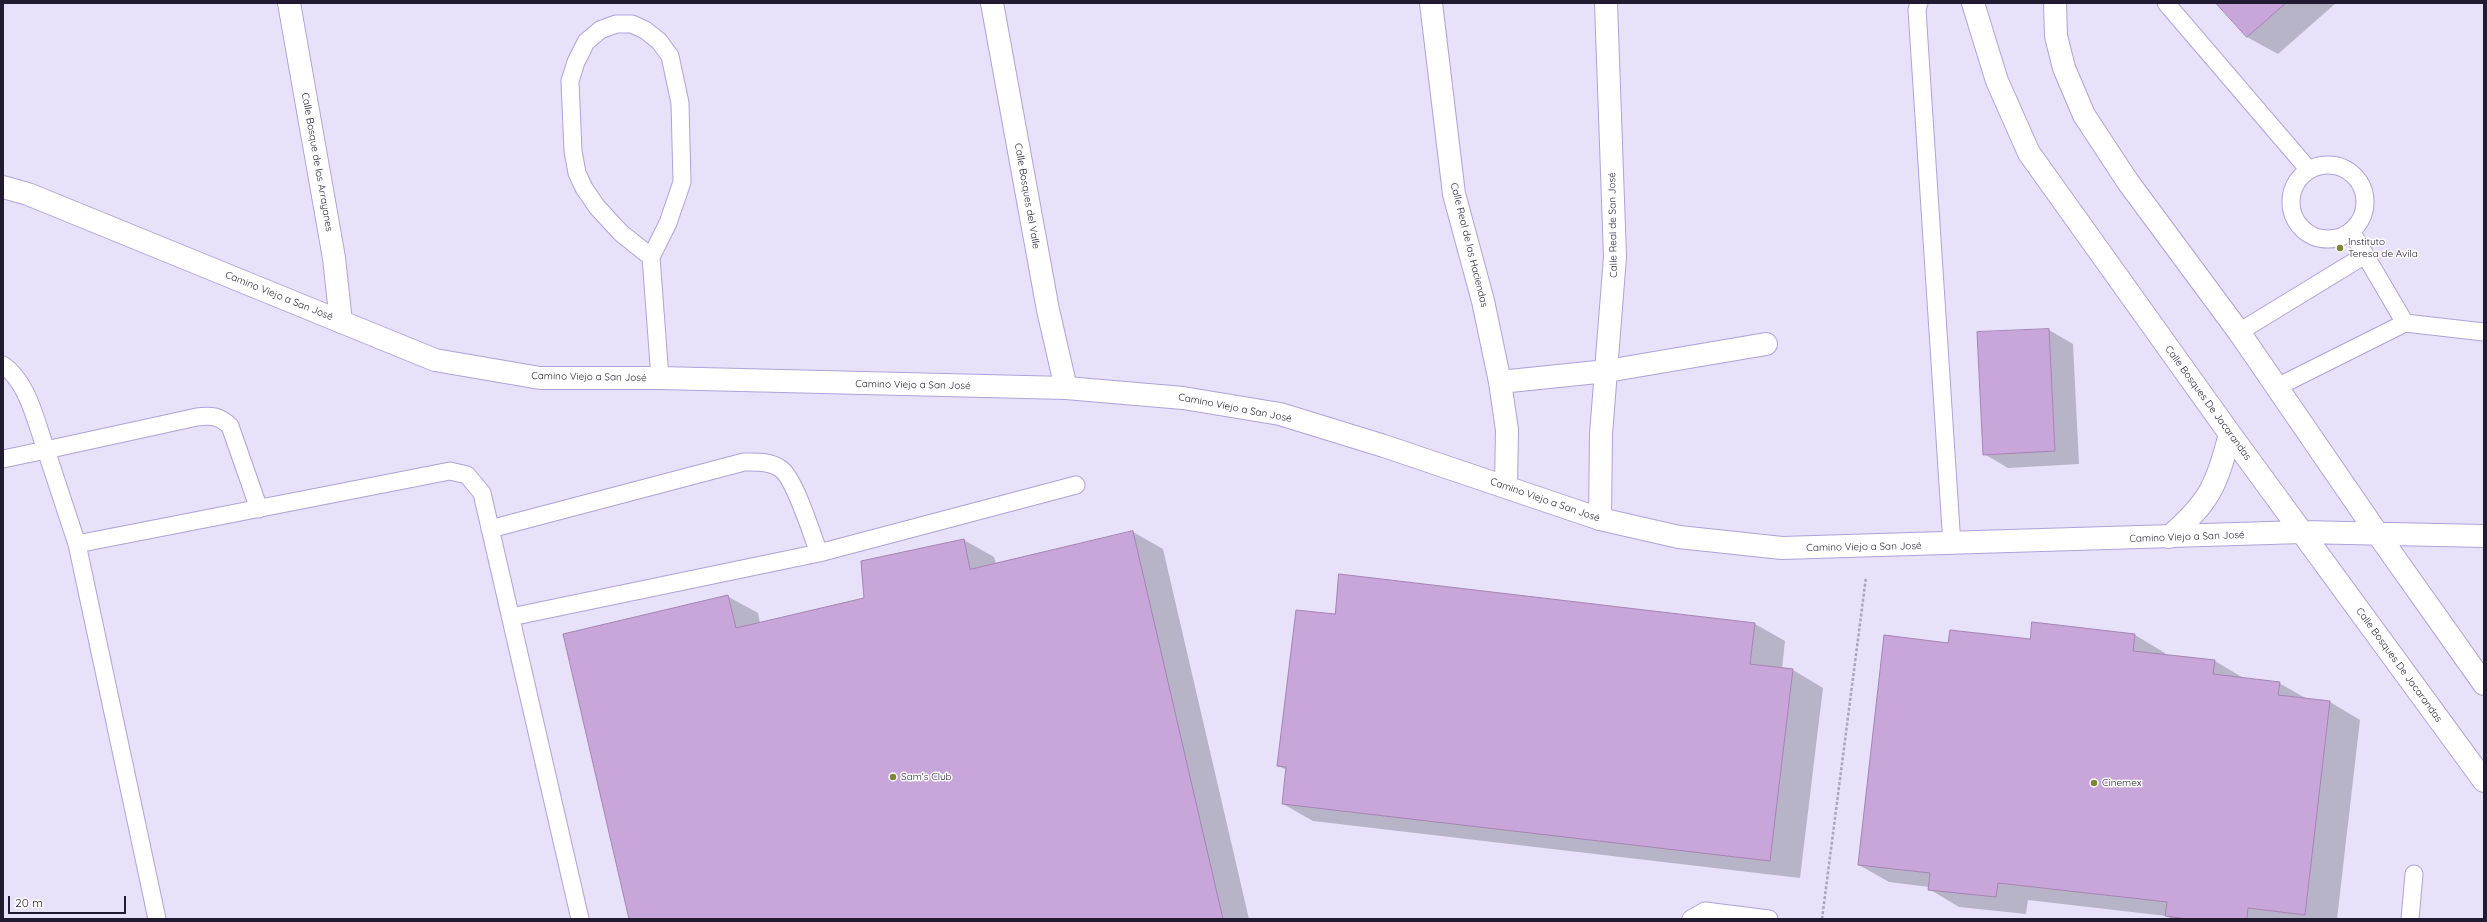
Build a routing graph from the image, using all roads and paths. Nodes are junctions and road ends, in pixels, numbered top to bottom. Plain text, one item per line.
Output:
1 (289, 3) edge
2 (992, 3) edge
3 (1432, 3) edge
4 (1606, 3) edge
5 (1919, 3) edge
6 (1973, 3) edge
7 (2055, 3) edge
8 (2166, 3) edge
9 (2309, 170) junction
10 (3, 187) edge
11 (2351, 231) junction
12 (2365, 255) junction
13 (651, 257) junction
14 (341, 322) junction
15 (2405, 323) junction
16 (2239, 332) junction
17 (2484, 332) edge
18 (1766, 344) dead end
19 (3, 365) edge
20 (1608, 371) junction
21 (660, 378) junction
22 (1500, 382) junction
23 (2277, 387) junction
24 (1066, 388) junction
25 (2230, 434) junction
26 (46, 450) junction
27 (3, 458) edge
28 (1076, 485) dead end
29 (1506, 486) junction
30 (259, 509) junction
31 (1600, 519) junction
32 (490, 529) junction
33 (2302, 532) junction
34 (2376, 533) junction
35 (2484, 536) edge
36 (2169, 537) junction
37 (77, 544) junction
38 (1952, 545) junction
39 (1870, 547) junction
40 (819, 553) junction
41 (511, 617) junction
42 (2484, 684) edge
43 (2484, 781) edge
44 (2414, 874) dead end
45 (157, 919) edge
46 (580, 919) edge
47 (1692, 919) edge
48 (1769, 919) edge
49 (1822, 919) edge
50 (2410, 919) edge

1 - 14 street, Calle Bosque de los Arrayanes
2 - 24 street, Calle Bosques del Valle
3 - 22 street, Calle Real de las Haciendas
4 - 20 street, Calle Real de San José
5 - 38 lane
6 - 25 street, Calle Bosques De Jacarandas
7 - 16 street
8 - 9 lane
9 - 11 lane
9 - 11 lane
10 - 14 street, Camino Viejo a San José
11 - 12 lane
12 - 15 lane
12 - 16 lane
13 - 13 lane
13 - 21 lane
14 - 21 street, Camino Viejo a San José
15 - 17 lane
15 - 23 lane
16 - 23 street
18 - 20 street
19 - 26 lane
20 - 22 street
20 - 31 street, Calle Real de San José
21 - 24 street, Camino Viejo a San José
22 - 29 street, Calle Real de las Haciendas
23 - 34 street
24 - 29 street, Camino Viejo a San José
25 - 33 street, Calle Bosques De Jacarandas
25 - 36 street
26 - 27 lane
26 - 30 lane
26 - 37 lane
28 - 40 lane
29 - 31 street, Camino Viejo a San José
30 - 32 lane
30 - 37 lane
31 - 39 street, Camino Viejo a San José
32 - 40 lane
32 - 41 lane
33 - 34 street, Camino Viejo a San José
33 - 36 street, Camino Viejo a San José
33 - 43 street, Calle Bosques De Jacarandas
34 - 35 street, Camino Viejo a San José
34 - 42 street
36 - 38 street, Camino Viejo a San José
37 - 45 lane
38 - 39 street, Camino Viejo a San José
39 - 49 path
40 - 41 lane
41 - 46 lane
44 - 50 lane
47 - 48 lane

